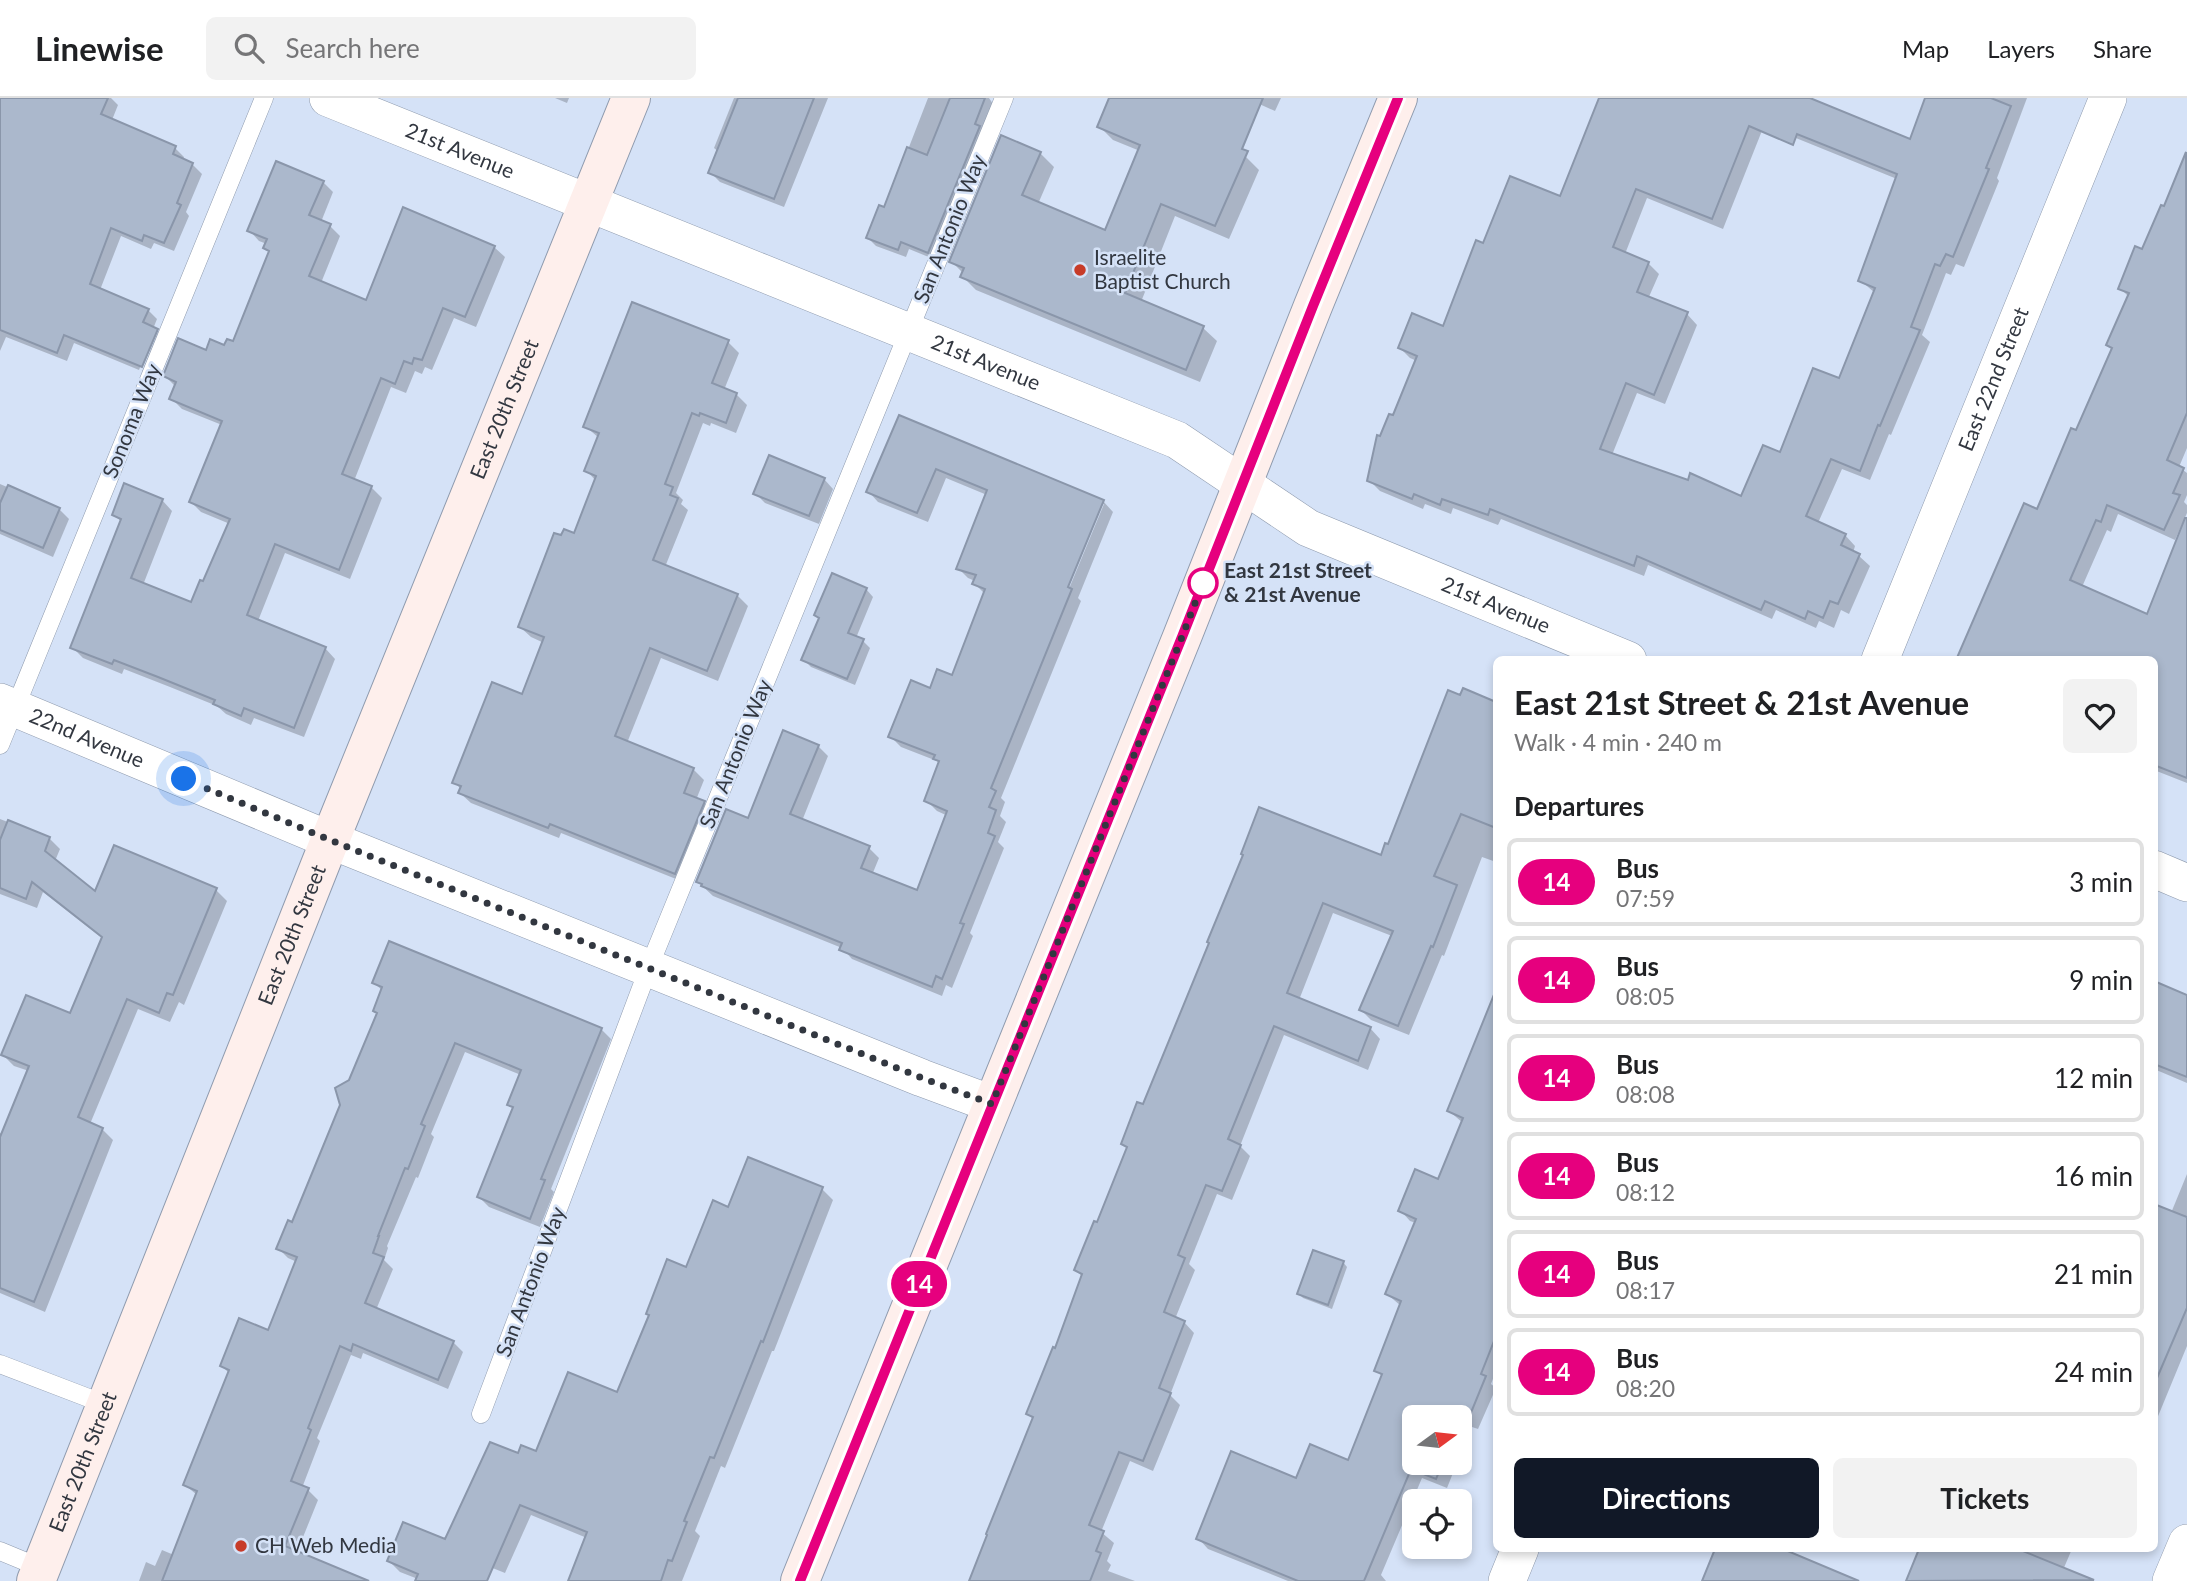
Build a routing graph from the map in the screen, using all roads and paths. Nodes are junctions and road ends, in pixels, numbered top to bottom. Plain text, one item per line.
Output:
1 (264, 98) edge
2 (328, 98) edge
3 (631, 98) edge
4 (1004, 98) edge
5 (1398, 98) edge
6 (2108, 98) edge
7 (589, 203) junction
8 (908, 332) junction
9 (1242, 484) junction
10 (1618, 656) edge
11 (1882, 656) edge
12 (7, 705) edge
13 (0, 745) edge
14 (330, 840) junction
15 (2158, 871) edge
16 (2187, 883) edge
17 (649, 967) junction
18 (992, 1104) junction
19 (0, 1364) edge
20 (107, 1405) junction
21 (481, 1414) dead end
22 (2187, 1543) edge
23 (0, 1551) edge
24 (1519, 1552) edge
25 (38, 1575) edge
26 (800, 1581) edge
27 (1507, 1581) edge
28 (2171, 1581) edge

1 - 12 lane, Sonoma Way
2 - 7 street, 21st Avenue
3 - 7 street, East 20th Street
4 - 8 lane, San Antonio Way
5 - 9 street
6 - 11 street, East 22nd Street
7 - 8 street, 21st Avenue
7 - 14 street, East 20th Street
8 - 9 street, 21st Avenue
8 - 17 lane, San Antonio Way
9 - 10 street, 21st Avenue
9 - 18 street
12 - 13 lane, Sonoma Way
12 - 14 street, 22nd Avenue
14 - 17 street, 22nd Avenue
14 - 20 street, East 20th Street
15 - 16 street
17 - 18 street, 22nd Avenue
17 - 21 lane, San Antonio Way
18 - 26 street
19 - 20 lane
20 - 25 street, East 20th Street
22 - 28 street
23 - 25 lane
24 - 27 street

